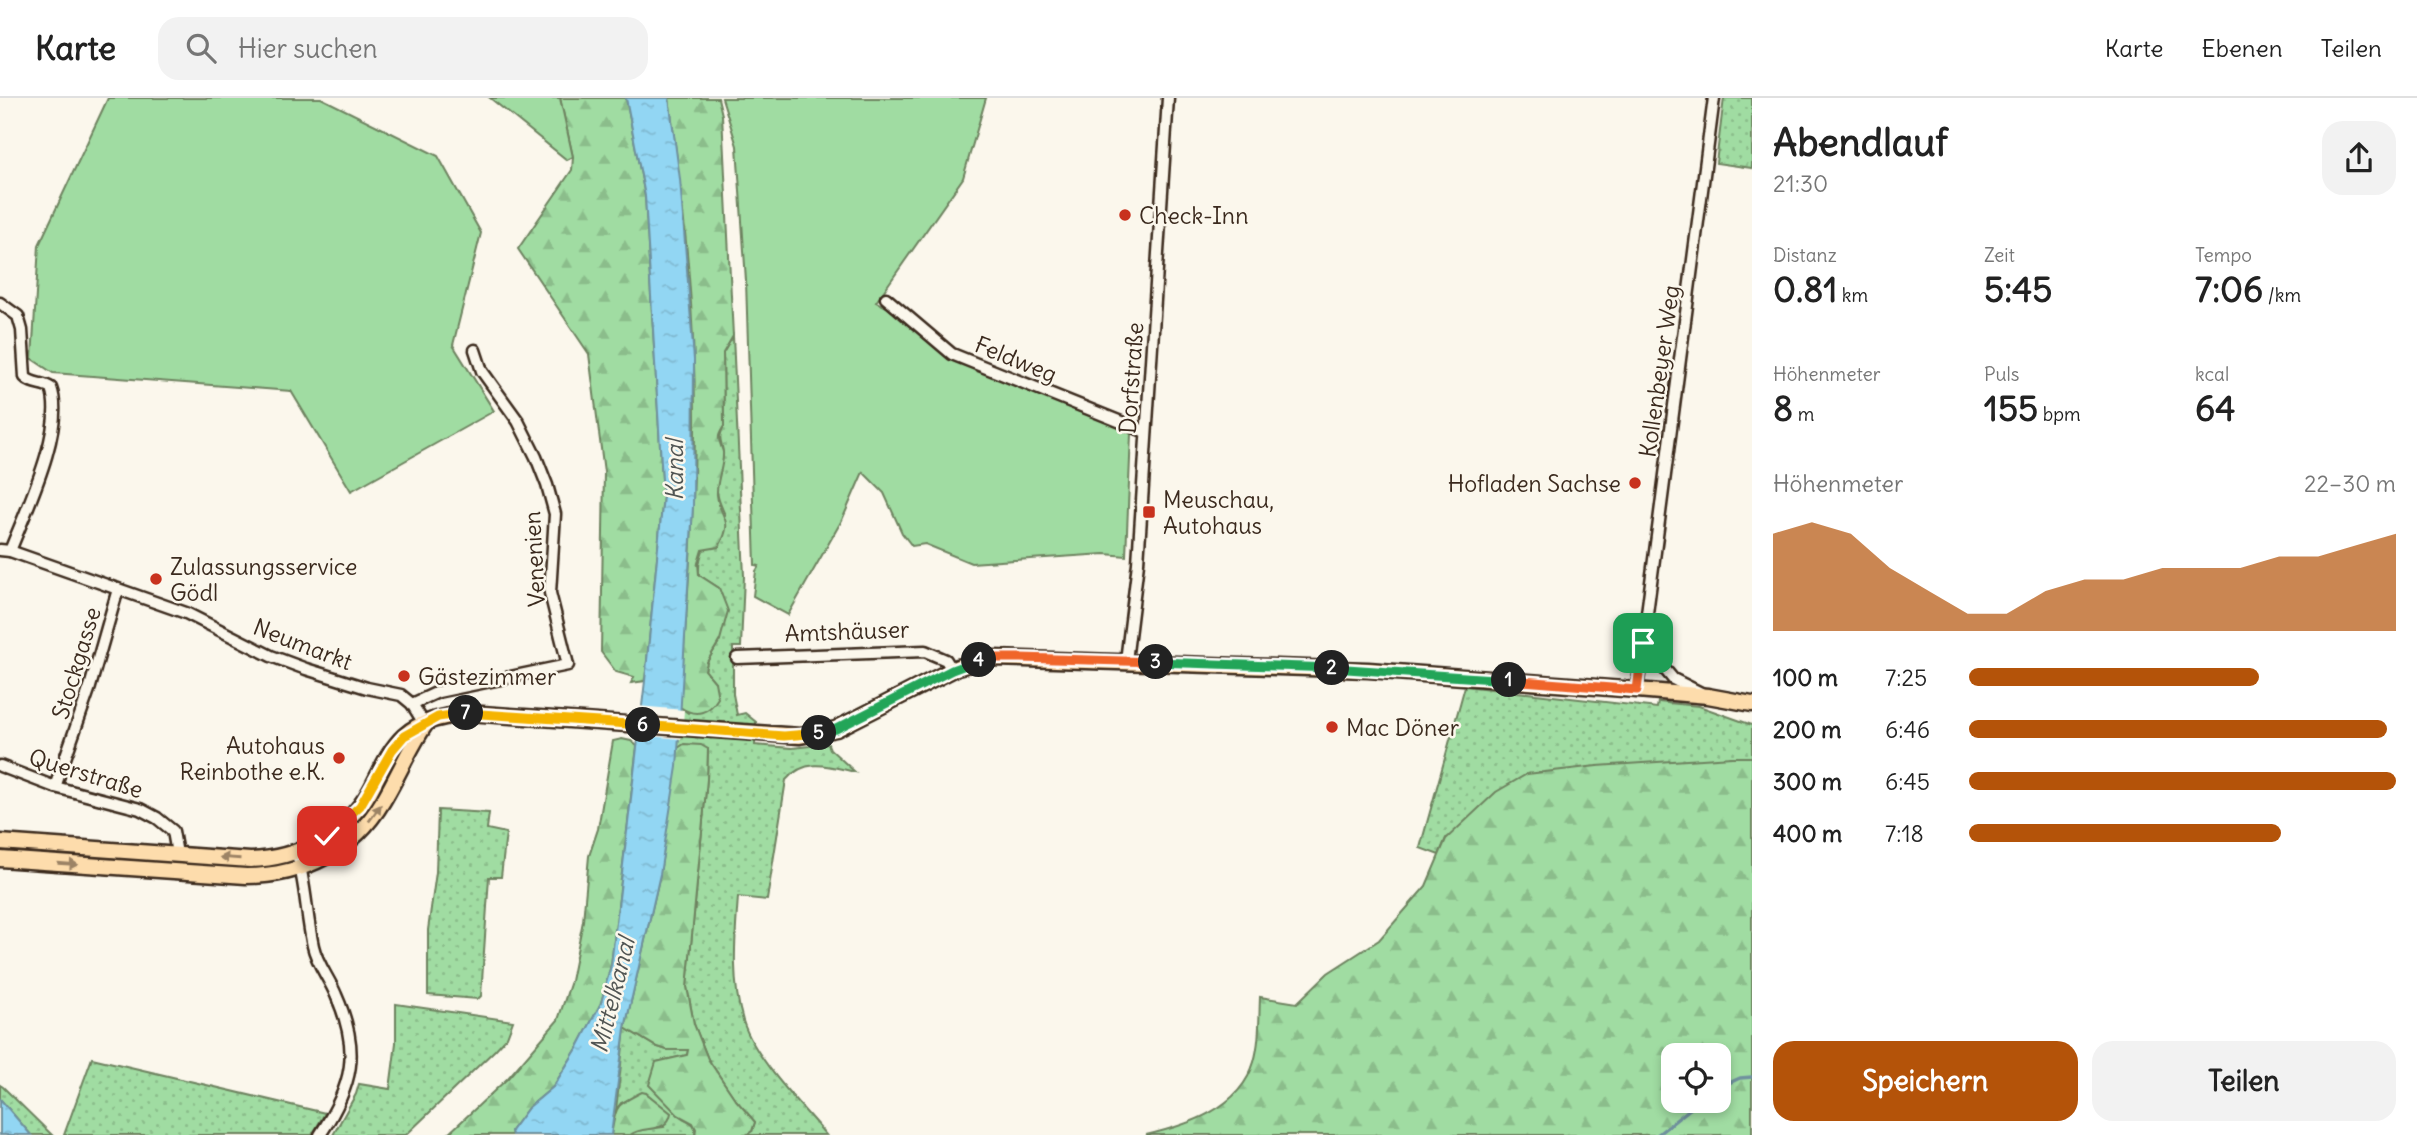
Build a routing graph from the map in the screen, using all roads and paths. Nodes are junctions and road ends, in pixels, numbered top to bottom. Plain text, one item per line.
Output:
1 (1168, 98) edge
2 (1714, 98) edge
3 (886, 298) dead end
4 (0, 303) edge
5 (475, 350) dead end
6 (1146, 432) junction
7 (5, 550) edge
8 (118, 589) junction
9 (1643, 643) junction
10 (737, 658) dead end
11 (1126, 661) junction
12 (952, 670) junction
13 (1637, 690) junction
14 (1708, 696) junction
15 (412, 704) junction
16 (1752, 704) edge
17 (425, 725) junction
18 (0, 766) edge
19 (55, 787) junction
20 (0, 842) edge
21 (296, 851) junction
22 (177, 855) junction
23 (0, 859) edge
24 (302, 869) junction
25 (320, 1135) edge

1 - 6 street, Dorfstraße
2 - 9 street, Kollenbeyer Weg
3 - 6 street, Feldweg
4 - 7 street
5 - 15 street, Venenien
6 - 11 street, Dorfstraße
7 - 8 street, Neumarkt
8 - 15 street, Neumarkt
8 - 19 street, Stockgasse
9 - 13 street, Kollenbeyer Weg
9 - 14 street
10 - 12 street, Amtshäuser
11 - 12 main road
11 - 13 main road
12 - 17 main road
13 - 14 main road
14 - 16 main road
15 - 17 street
17 - 21 main road
24 -> 17 main road
18 - 19 street, Querstraße
19 - 22 street, Querstraße
20 - 22 main road
21 -> 22 main road
21 - 24 street
23 -> 24 main road
24 - 25 street

